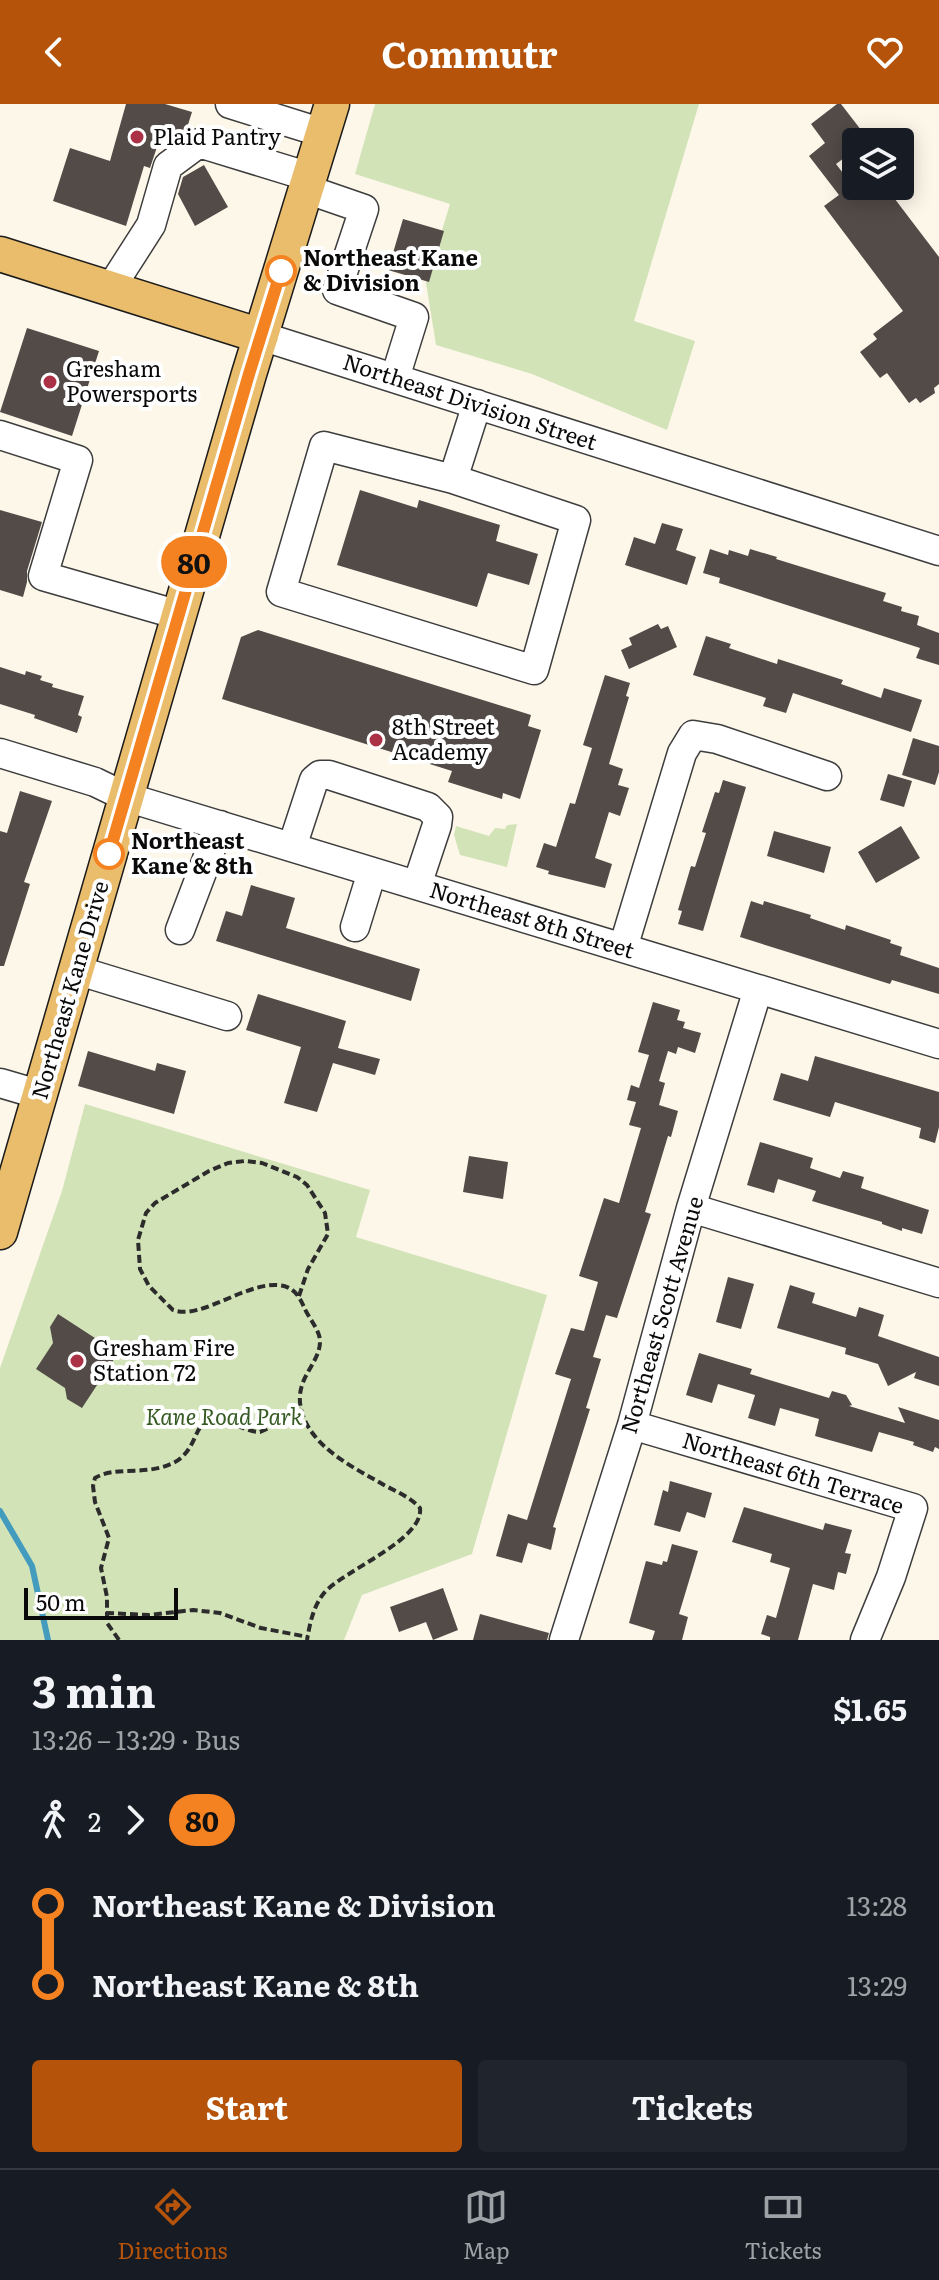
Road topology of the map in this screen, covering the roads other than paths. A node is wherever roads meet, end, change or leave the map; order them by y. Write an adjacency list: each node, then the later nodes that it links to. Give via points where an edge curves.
1 (230, 104): 2 (street)
2 (328, 118): 3 (main road, Northeast Kane Drive)
3 (308, 183): 5 (street, via 199,143 168,166 151,225); 6 (main road, Northeast Kane Drive); 7 (street, via 364,209 337,290 414,317)
4 (1, 259): 5 (main road, Northeast Division Street)
5 (110, 289): 6 (main road, Northeast Division Street)
6 (261, 336): 7 (street, Northeast Division Street); 12 (main road, Northeast Kane Drive)
7 (395, 378): 8 (street, Northeast Division Street)
8 (477, 404): 10 (street); 11 (street, Northeast Division Street)
9 (0, 435): 12 (street, via 78,460 43,576)
10 (453, 479): 10 (street, via 576,520 534,670 281,592 324,446)
11 (939, 551)
12 (179, 615): 15 (main road, Northeast Kane Drive)
13 (0, 753): 15 (street, Northeast 8th Street)
14 (827, 776): 22 (street, via 693,735 682,753)
15 (126, 797): 16 (street, Northeast 8th Street); 23 (main road, Northeast Kane Drive)
16 (220, 825): 17 (street, Northeast 8th Street); 21 (street)
17 (292, 847): 18 (street, Northeast 8th Street); 19 (street, via 314,780 329,775 434,811 437,825)
18 (372, 872): 19 (street, Northeast 8th Street); 20 (street)
19 (417, 885): 22 (street, Northeast 8th Street)
20 (355, 927)
21 (180, 930)
22 (623, 948): 24 (street, Northeast 8th Street)
23 (76, 970): 25 (street); 28 (main road, Northeast Kane Drive)
24 (758, 989): 26 (street, Northeast 8th Street); 29 (street, Northeast Scott Avenue)
25 (227, 1016)
26 (939, 1044)
27 (0, 1083): 28 (street)
28 (41, 1095): 30 (main road, Northeast Kane Drive)
29 (691, 1208): 31 (street); 32 (street, Northeast Scott Avenue)
30 (0, 1232)
31 (939, 1283)
32 (632, 1425): 33 (street, Northeast Scott Avenue); 34 (street, Northeast 6th Terrace, via 913,1508)
33 (564, 1640)
34 (865, 1640)

